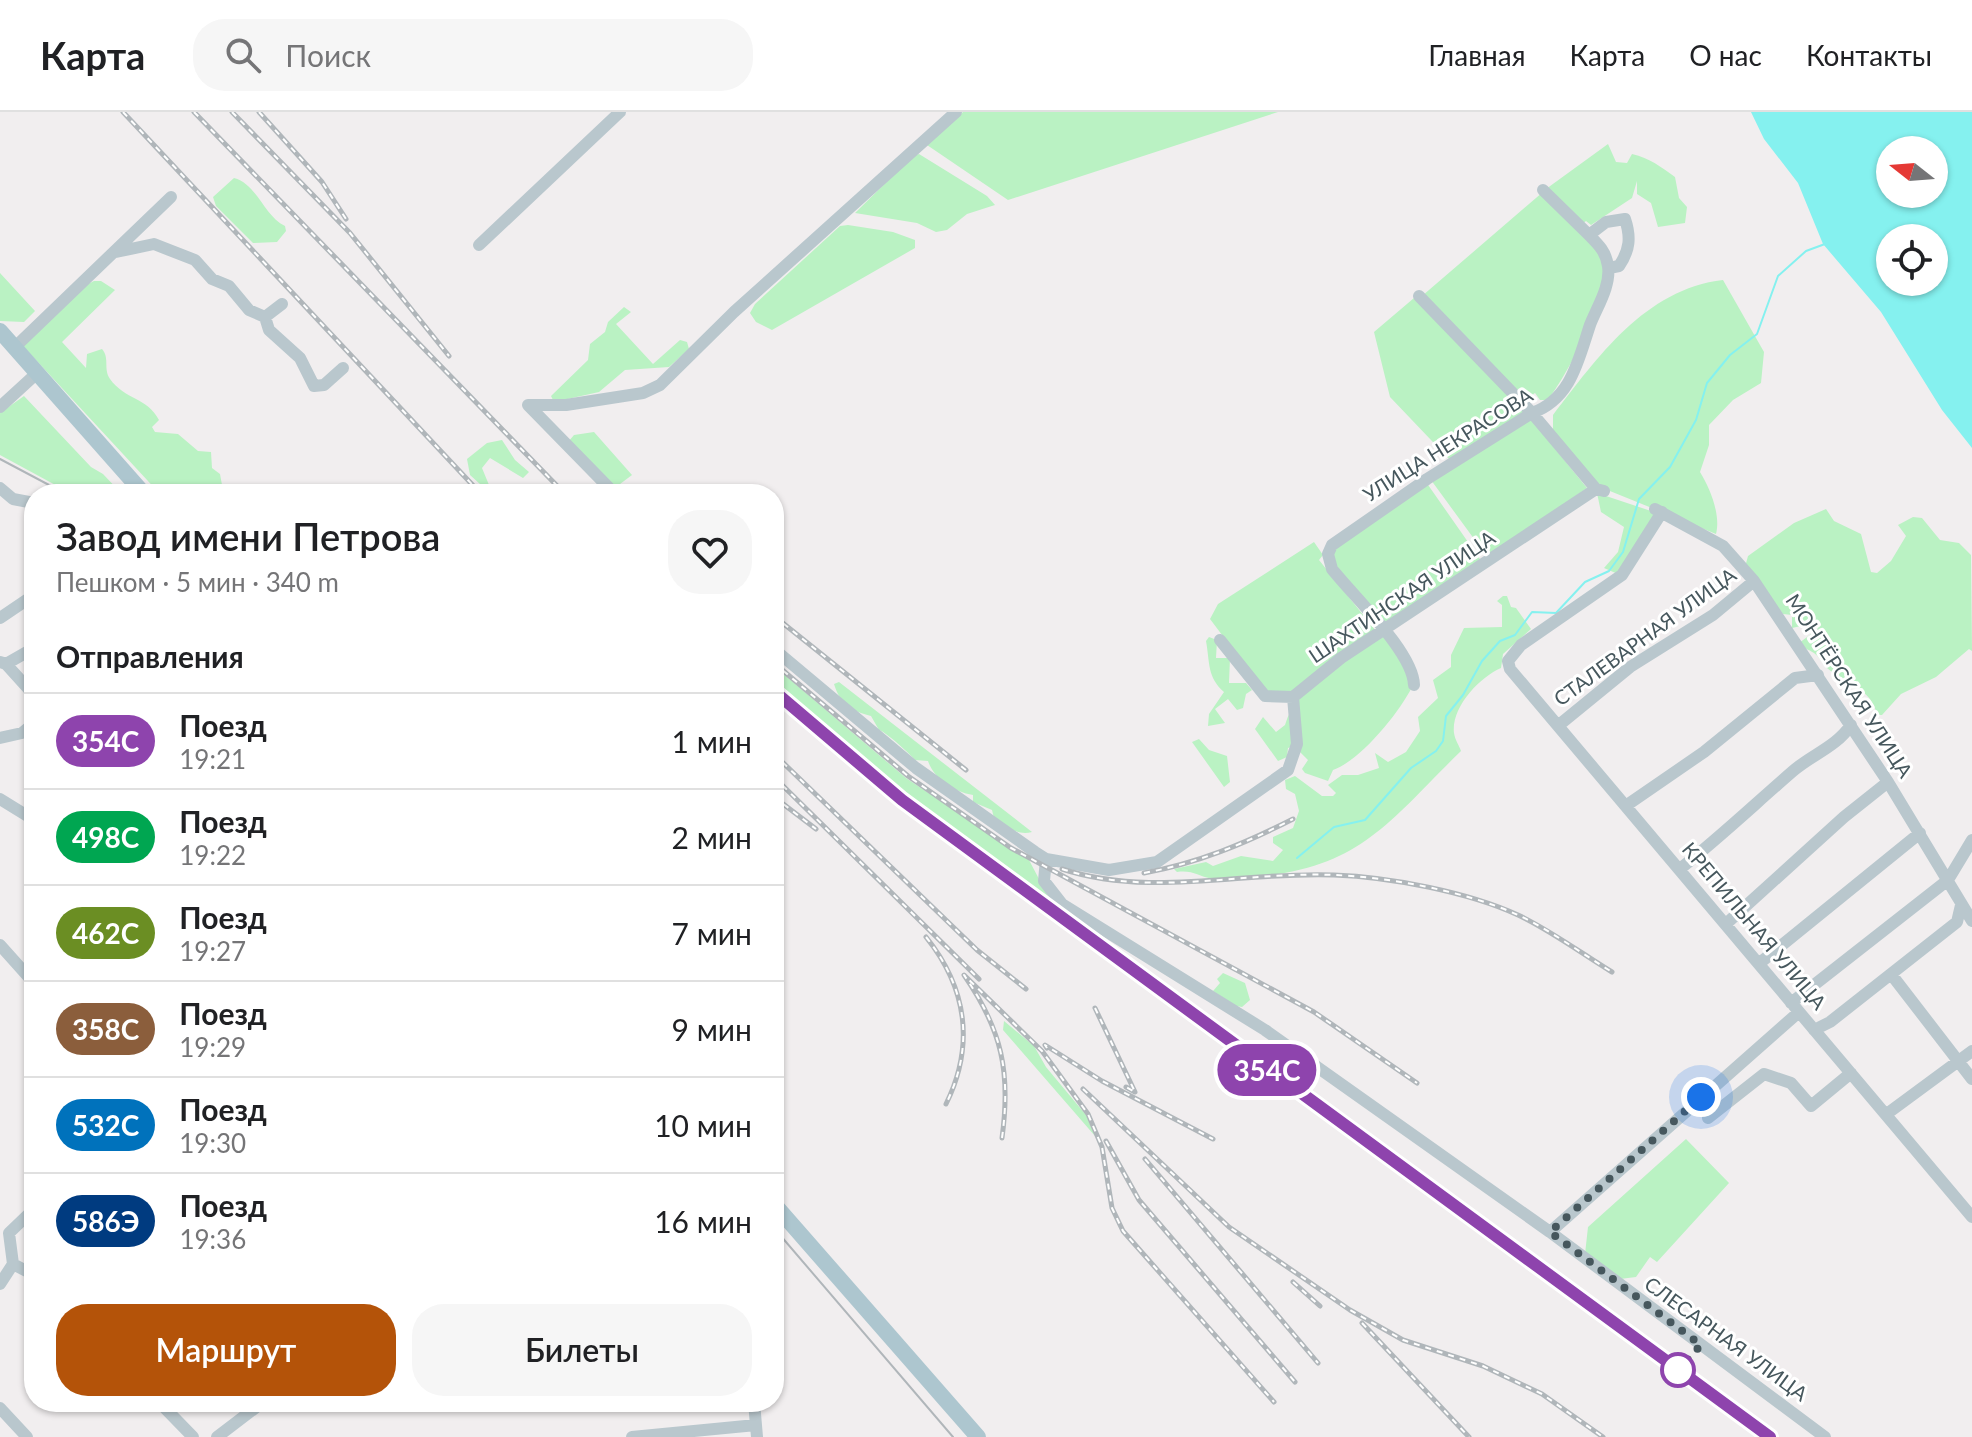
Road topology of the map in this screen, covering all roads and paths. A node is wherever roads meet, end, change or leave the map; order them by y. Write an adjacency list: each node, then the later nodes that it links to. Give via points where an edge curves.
1 (620, 112): 6 (street)
2 (956, 112): 19 (street, via 660,385 643,393 566,405 528,405)
3 (1543, 190): 5 (street)
4 (171, 197): 7 (street)
5 (1589, 235): 8 (street, via 1603,249); 8 (street, УЛИЦА НЕКРАСОВА, via 1606,222 1625,219 1630,234 1627,254 1619,266)
6 (479, 245)
7 (113, 253): 11 (street, via 154,244 195,260 212,279 229,286 249,310); 13 (street)
8 (1609, 268): 17 (street, УЛИЦА НЕКРАСОВА, via 1580,363 1564,392)
9 (1419, 296): 17 (street)
10 (282, 304): 11 (street)
11 (265, 317): 14 (street, via 269,330 300,358 314,386 324,385)
12 (0, 331): 13 (main road)
13 (14, 348): 15 (main road)
14 (343, 368)
15 (36, 374): 16 (street); 18 (main road)
16 (0, 407)
17 (1532, 413): 25 (street, УЛИЦА НЕКРАСОВА, via 1332,545 1332,569); 25 (street, ШАХТИНСКАЯ УЛИЦА, via 1600,490)
18 (135, 484)
19 (605, 484)
20 (0, 488): 21 (street)
21 (24, 501)
22 (1754, 581): 29 (street, МОНТЁРСКАЯ УЛИЦА, via 1723,546 1659,510 1622,575 1521,645); 31 (street, МОНТЁРСКАЯ УЛИЦА); 35 (street, СТАЛЕВАРНАЯ УЛИЦА, via 1713,615 1630,667)
23 (24, 602): 24 (street)
24 (0, 618)
25 (1383, 632): 33 (street, via 1413,669); 34 (street, ШАХТИНСКАЯ УЛИЦА)
26 (1220, 640): 34 (street, via 1265,696)
27 (24, 653): 30 (street)
28 (784, 657): 45 (street, via 916,768)
29 (1508, 661): 35 (street, КРЕПИЛЬНАЯ УЛИЦА, via 1520,683)
30 (3, 663): 32 (street)
31 (1818, 675): 36 (street, МОНТЁРСКАЯ УЛИЦА); 41 (street, via 1795,678 1704,752)
32 (24, 685)
33 (1414, 685)
34 (1293, 697): 45 (street, via 1297,744 1288,770 1157,862 1109,870)
35 (1559, 725): 41 (street, КРЕПИЛЬНАЯ УЛИЦА)
36 (1851, 725): 39 (street, МОНТЁРСКАЯ УЛИЦА); 46 (street, via 1841,740 1796,768)
37 (24, 731): 38 (street)
38 (0, 738)
39 (1888, 782): 43 (street, МОНТЁРСКАЯ УЛИЦА); 50 (street)
40 (0, 799): 42 (street)
41 (1627, 805): 46 (street, КРЕПИЛЬНАЯ УЛИЦА)
42 (24, 814)
43 (1920, 833): 47 (street, МОНТЁРСКАЯ УЛИЦА); 52 (street)
44 (1972, 840): 47 (street)
45 (1046, 859): 69 (street, СЛЕСАРНАЯ УЛИЦА, via 1044,881 1062,904 1265,1030)
46 (1681, 868): 50 (street, КРЕПИЛЬНАЯ УЛИЦА)
47 (1948, 880): 48 (street, МОНТЁРСКАЯ УЛИЦА); 55 (street)
48 (1961, 905): 49 (street, МОНТЁРСКАЯ УЛИЦА); 54 (street, via 1957,922)
49 (1972, 921)
50 (1727, 923): 52 (street, КРЕПИЛЬНАЯ УЛИЦА)
51 (0, 945): 53 (street)
52 (1761, 962): 55 (street, КРЕПИЛЬНАЯ УЛИЦА)
53 (24, 972)
54 (1891, 974): 56 (street); 58 (street)
55 (1795, 1008): 56 (street, КРЕПИЛЬНАЯ УЛИЦА); 60 (street)
56 (1814, 1030): 59 (street, КРЕПИЛЬНАЯ УЛИЦА)
57 (1972, 1051): 58 (street)
58 (1959, 1062): 61 (street); 63 (street)
59 (1851, 1073): 62 (street, via 1811,1106 1791,1083 1764,1074); 63 (street, КРЕПИЛЬНАЯ УЛИЦА)
60 (1722, 1078): 62 (street); 69 (street)
61 (1972, 1079)
62 (1738, 1097): 64 (street)
63 (1888, 1113): 65 (street, КРЕПИЛЬНАЯ УЛИЦА)
64 (1708, 1118)
65 (1967, 1201): 67 (street, КРЕПИЛЬНАЯ УЛИЦА)
66 (784, 1215): 81 (main road)
67 (1972, 1217)
68 (24, 1219): 70 (street, via 9,1233)
69 (1550, 1232): 82 (street, СЛЕСАРНАЯ УЛИЦА)
70 (13, 1264): 71 (street); 72 (street)
71 (24, 1270)
72 (0, 1284)
73 (0, 1408): 78 (street)
74 (169, 1412): 79 (street)
75 (250, 1412): 77 (street)
76 (757, 1431): 80 (street)
77 (221, 1435)
78 (27, 1437)
79 (193, 1437)
80 (632, 1437)
81 (978, 1437)
82 (1825, 1437)

